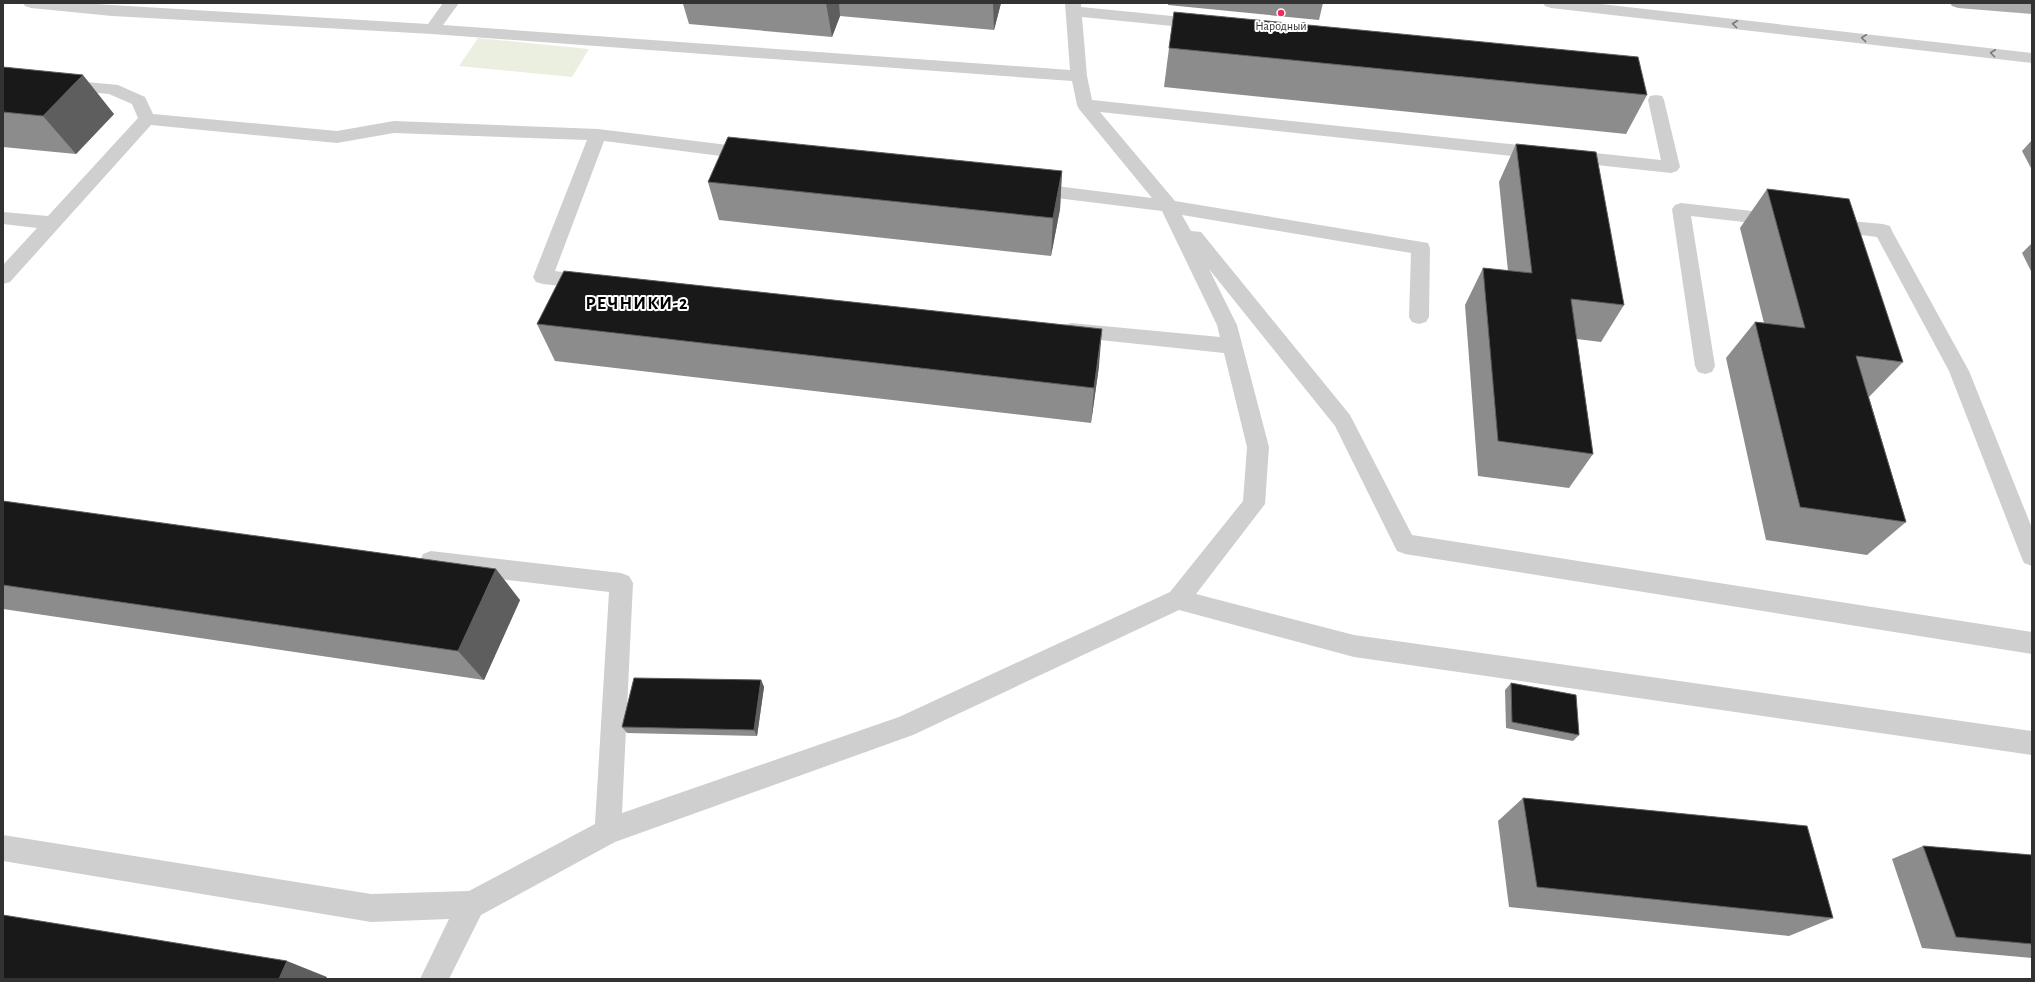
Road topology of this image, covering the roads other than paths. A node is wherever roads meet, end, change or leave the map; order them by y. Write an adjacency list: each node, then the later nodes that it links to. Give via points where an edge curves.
1 (31, 3): 8 (street, via 120,11)
2 (451, 3): 8 (street)
3 (1551, 3): 9 (street, one-way to 3)
4 (1958, 3): 6 (main road)
5 (1073, 7): 7 (street); 10 (street)
6 (2032, 9)
7 (1217, 25)
8 (432, 28): 10 (street)
9 (2032, 58)
10 (1079, 76): 13 (street)
11 (3, 79): 14 (street, via 112,89 139,101)
12 (1656, 100): 13 (street, via 1671,167)
13 (1085, 105): 18 (street)
14 (146, 119): 15 (street, via 338,137 394,127); 20 (street)
15 (598, 135): 16 (street); 22 (street, via 543,277)
16 (764, 156)
17 (1018, 188): 18 (street)
18 (1169, 206): 23 (street, via 1421,248); 25 (street, via 1227,325); 30 (street, via 1343,421 1405,544)
19 (3, 218): 20 (street)
20 (52, 223): 21 (street)
21 (3, 277)
22 (606, 283)
23 (1419, 317)
24 (1050, 328): 25 (street)
25 (1232, 346): 29 (street, via 1258,447 1254,504)
26 (1705, 366): 27 (street, via 1681,209 1883,231 1959,371)
27 (2032, 556)
28 (407, 558): 32 (street, via 621,583)
29 (1178, 599): 31 (street, via 1354,646); 32 (street, via 904,727)
30 (2032, 642)
31 (2032, 743)
32 (608, 831): 34 (street)
33 (3, 848): 34 (street, via 371,908)
34 (471, 904): 35 (street)
35 (434, 979)

